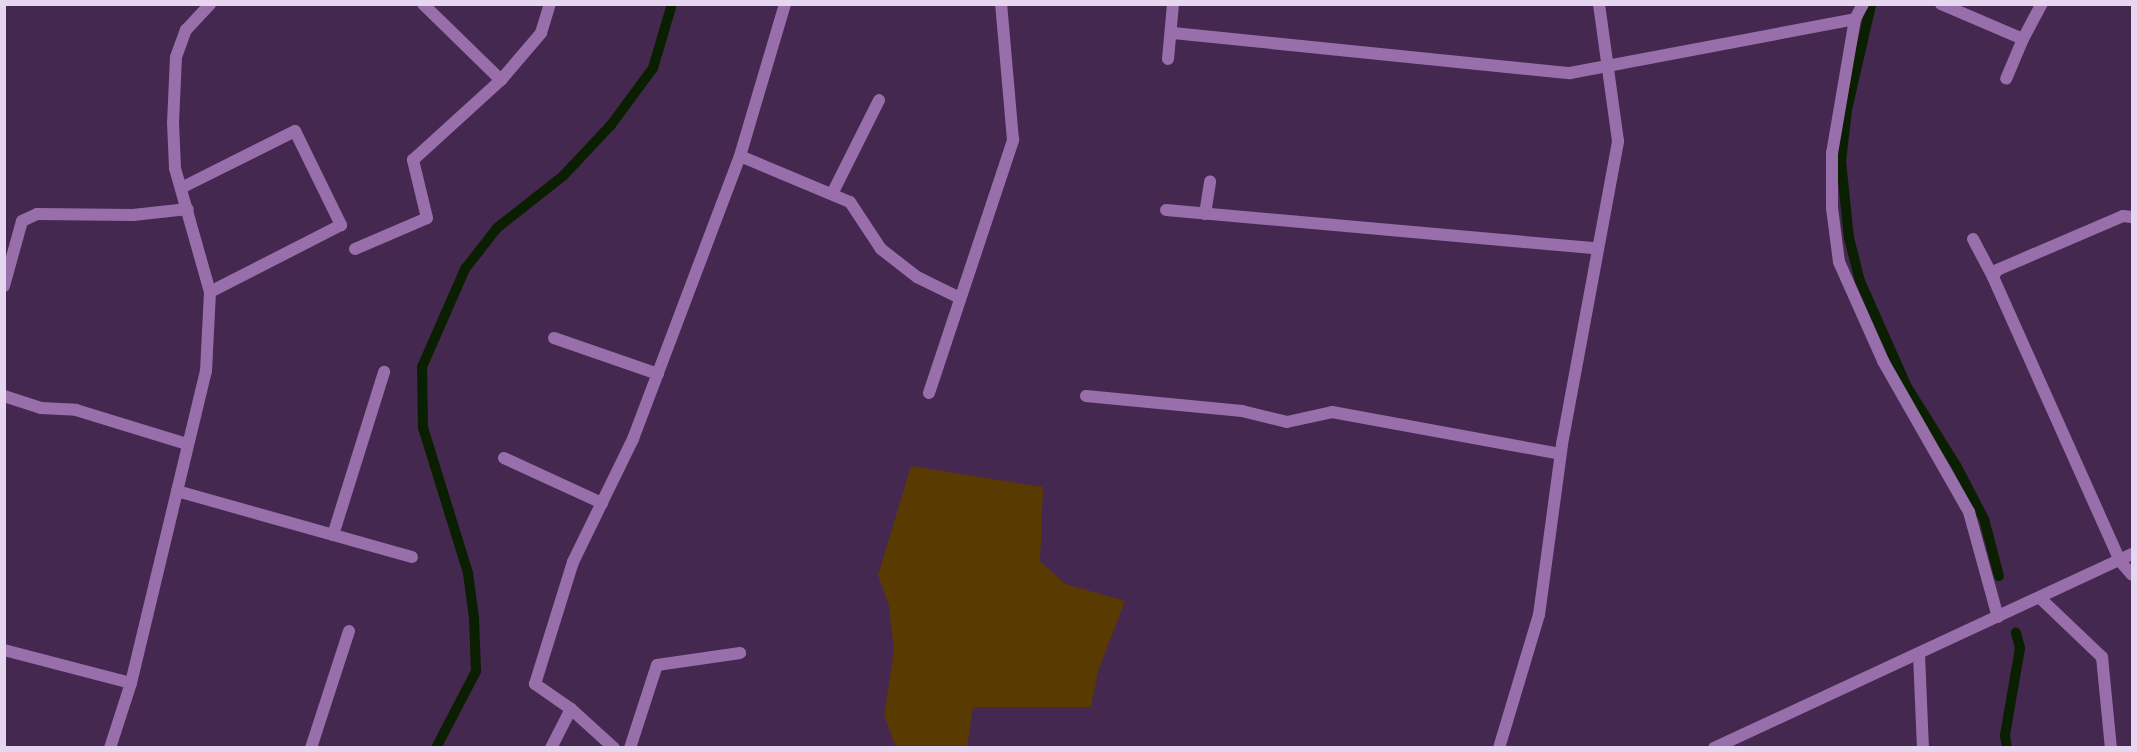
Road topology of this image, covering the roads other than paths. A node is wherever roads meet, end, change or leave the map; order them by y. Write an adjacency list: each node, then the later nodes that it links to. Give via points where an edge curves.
1 (210, 4): 21 (street, via 186,30 176,57 173,123 176,168)
2 (423, 4): 17 (street)
3 (550, 4): 17 (street, via 541,33)
4 (785, 4): 19 (street)
5 (1001, 4): 33 (street, via 1013,140)
6 (1173, 4): 12 (street)
7 (1599, 4): 15 (street)
8 (1863, 4): 11 (street)
9 (1941, 4): 13 (street)
10 (2043, 4): 13 (street)
11 (1855, 19): 15 (street); 51 (street, via 1832,153 1832,208 1839,262 1883,361 1969,512)
12 (1173, 33): 14 (street); 15 (street, via 1570,73)
13 (2023, 39): 16 (street)
14 (1168, 59)
15 (1605, 64): 28 (street, via 1618,141)
16 (2006, 79)
17 (501, 80): 29 (street, via 473,110 413,160 427,218)
18 (879, 100): 22 (street)
19 (740, 156): 22 (street); 36 (street)
20 (1210, 181): 25 (street)
21 (183, 187): 23 (street); 32 (street, via 295,131 341,225)
22 (832, 194): 33 (street, via 850,202 881,249 917,277)
23 (189, 209): 31 (street, via 133,215 38,214 22,221); 32 (street)
24 (1166, 210): 25 (street)
25 (1205, 214): 28 (street)
26 (2133, 218): 30 (street, via 2123,216 1997,270)
27 (1972, 240): 30 (street)
28 (1595, 248): 41 (street)
29 (355, 249)
30 (1993, 278): 48 (street)
31 (4, 286)
32 (210, 292): 40 (street, via 206,371)
33 (960, 298): 37 (street)
34 (554, 338): 36 (street)
35 (384, 372): 45 (street)
36 (658, 374): 44 (street)
37 (928, 393)
38 (4, 396): 40 (street, via 41,408 76,410)
39 (1086, 396): 41 (street, via 1242,411 1287,422 1332,412)
40 (187, 444): 43 (street)
41 (1560, 454): 63 (street, via 1539,615)
42 (504, 458): 44 (street)
43 (177, 491): 45 (street); 56 (street)
44 (602, 503): 57 (street, via 573,562 535,684)
45 (333, 535): 47 (street)
46 (2133, 554): 48 (street)
47 (412, 558)
48 (2120, 561): 49 (street); 50 (street)
49 (2133, 575)
50 (2040, 598): 51 (street); 66 (street, via 2102,657)
51 (1998, 617): 55 (street)
52 (349, 631): 59 (street)
53 (4, 650): 56 (street)
54 (740, 653): 62 (street, via 657,665)
55 (1919, 654): 64 (street); 65 (street)
56 (131, 683): 58 (street)
57 (571, 709): 60 (street); 61 (street)
58 (110, 747)
59 (311, 747)
60 (551, 747)
61 (614, 747)
62 (630, 747)
63 (1499, 747)
64 (1714, 747)
65 (1923, 747)
66 (2111, 747)

